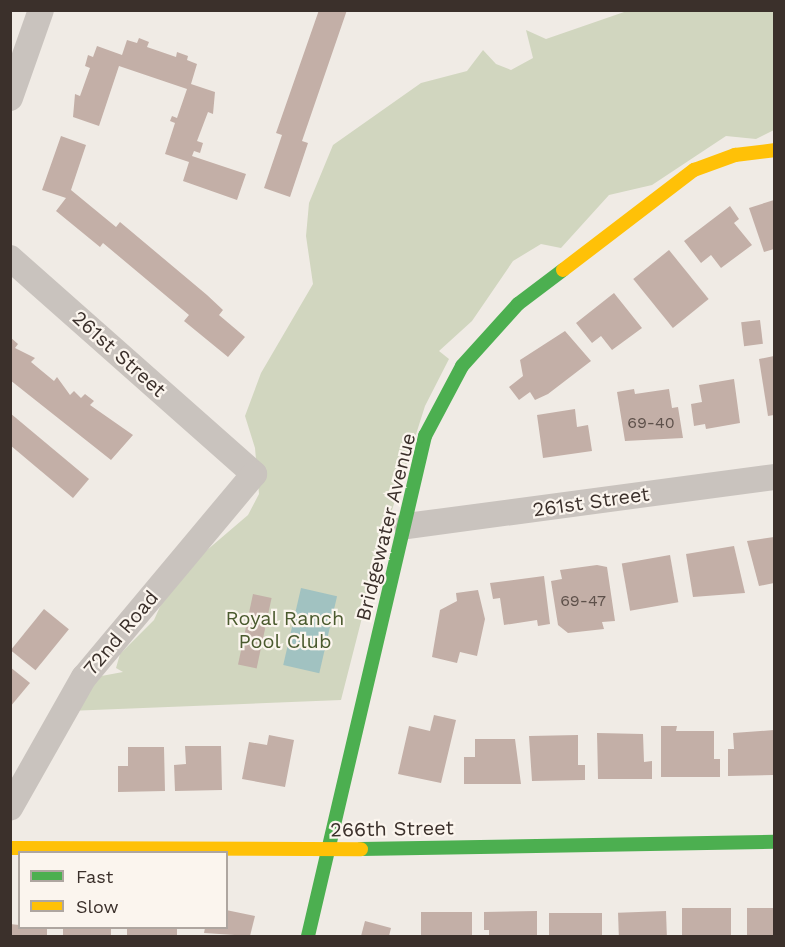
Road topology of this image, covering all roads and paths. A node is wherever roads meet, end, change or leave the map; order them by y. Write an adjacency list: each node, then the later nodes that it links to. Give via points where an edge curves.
1 (42, 10): 2 (street)
2 (10, 98)
3 (774, 150): 7 (street, Bridgewater Avenue, via 735,155 694,170 518,304 462,366 425,436)
4 (10, 258): 5 (street, 261st Street)
5 (254, 474): 8 (street, 72nd Road, via 84,677)
6 (774, 477): 7 (street, 261st Street)
7 (407, 526): 11 (street, Bridgewater Avenue)
8 (10, 808)
9 (774, 842): 11 (street, 266th Street)
10 (10, 848): 11 (street, 266th Street)
11 (326, 850): 12 (street, Bridgewater Avenue)
12 (308, 936)

